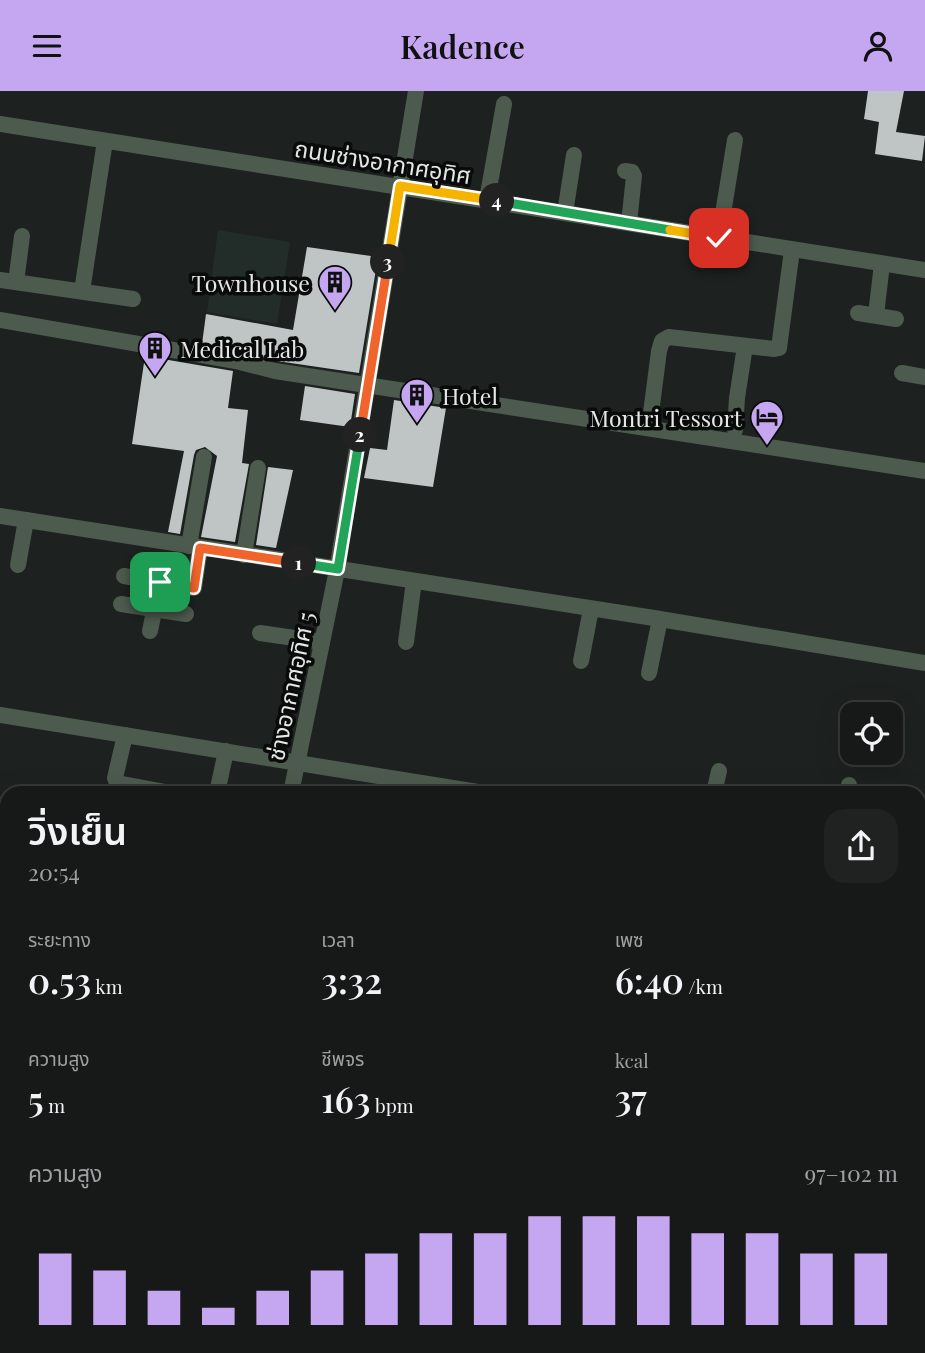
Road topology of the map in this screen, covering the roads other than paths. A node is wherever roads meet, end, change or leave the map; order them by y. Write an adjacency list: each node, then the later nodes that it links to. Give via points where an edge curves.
1 (416, 91): 8 (street, ช่างอากาศอุทิศ 5)
2 (504, 104): 9 (street)
3 (0, 124): 5 (street, ถนนช่างอากาศอุทิศ)
4 (735, 139): 13 (street)
5 (105, 141): 8 (street, ถนนช่างอากาศอุทิศ); 18 (street)
6 (574, 155): 10 (street)
7 (625, 171): 11 (street, via 634,176)
8 (400, 186): 9 (street, ถนนช่างอากาศอุทิศ); 27 (street, ช่างอากาศอุทิศ 5)
9 (487, 200): 10 (street, ถนนช่างอากาศอุทิศ)
10 (565, 213): 11 (street, ถนนช่างอากาศอุทิศ)
11 (629, 223): 13 (street, ถนนช่างอากาศอุทิศ)
12 (22, 236): 17 (street)
13 (719, 238): 14 (street, ถนนช่างอากาศอุทิศ)
14 (792, 250): 15 (street, ถนนช่างอากาศอุทิศ); 24 (street, via 779,348)
15 (882, 264): 16 (street, ถนนช่างอากาศอุทิศ); 21 (street)
16 (925, 270)
17 (8, 281): 18 (street)
18 (82, 291): 19 (street)
19 (134, 299)
20 (858, 313): 21 (street)
21 (876, 315): 22 (street)
22 (896, 319)
23 (0, 320): 27 (street)
24 (745, 346): 28 (street, via 669,337 662,341); 29 (street)
25 (902, 373): 26 (street)
26 (925, 377)
27 (368, 385): 32 (street); 38 (street, ช่างอากาศอุทิศ 5)
28 (652, 413)
29 (736, 430)
30 (204, 457): 35 (street)
31 (258, 468): 36 (street)
32 (925, 471)
33 (0, 516): 34 (street)
34 (26, 520): 35 (street); 37 (street)
35 (195, 547): 36 (street); 41 (street, via 194,588)
36 (244, 555): 38 (street)
37 (18, 565)
38 (338, 569): 40 (street); 49 (street, ช่างอากาศอุทิศ 5)
39 (124, 576): 41 (street)
40 (414, 581): 44 (street); 50 (street)
41 (160, 582): 43 (street)
42 (121, 604): 43 (street)
43 (155, 609): 45 (street); 47 (street)
44 (591, 609): 46 (street); 51 (street)
45 (186, 614)
46 (660, 619): 52 (street); 53 (street)
47 (150, 631)
48 (260, 633): 49 (street)
49 (322, 642): 57 (street, ช่างอากาศอุทิศ 5)
50 (406, 642)
51 (581, 661)
52 (925, 663)
53 (649, 673)
54 (0, 715): 55 (street)
55 (125, 735): 56 (street); 59 (street, via 115,778 117,783)
56 (226, 751): 57 (street); 60 (street)
57 (297, 763): 61 (street, ช่างอากาศอุทิศ 5); 62 (street)
58 (719, 771): 63 (street)
59 (133, 786)
60 (218, 786)
61 (292, 786)
62 (440, 786)
63 (716, 786)

